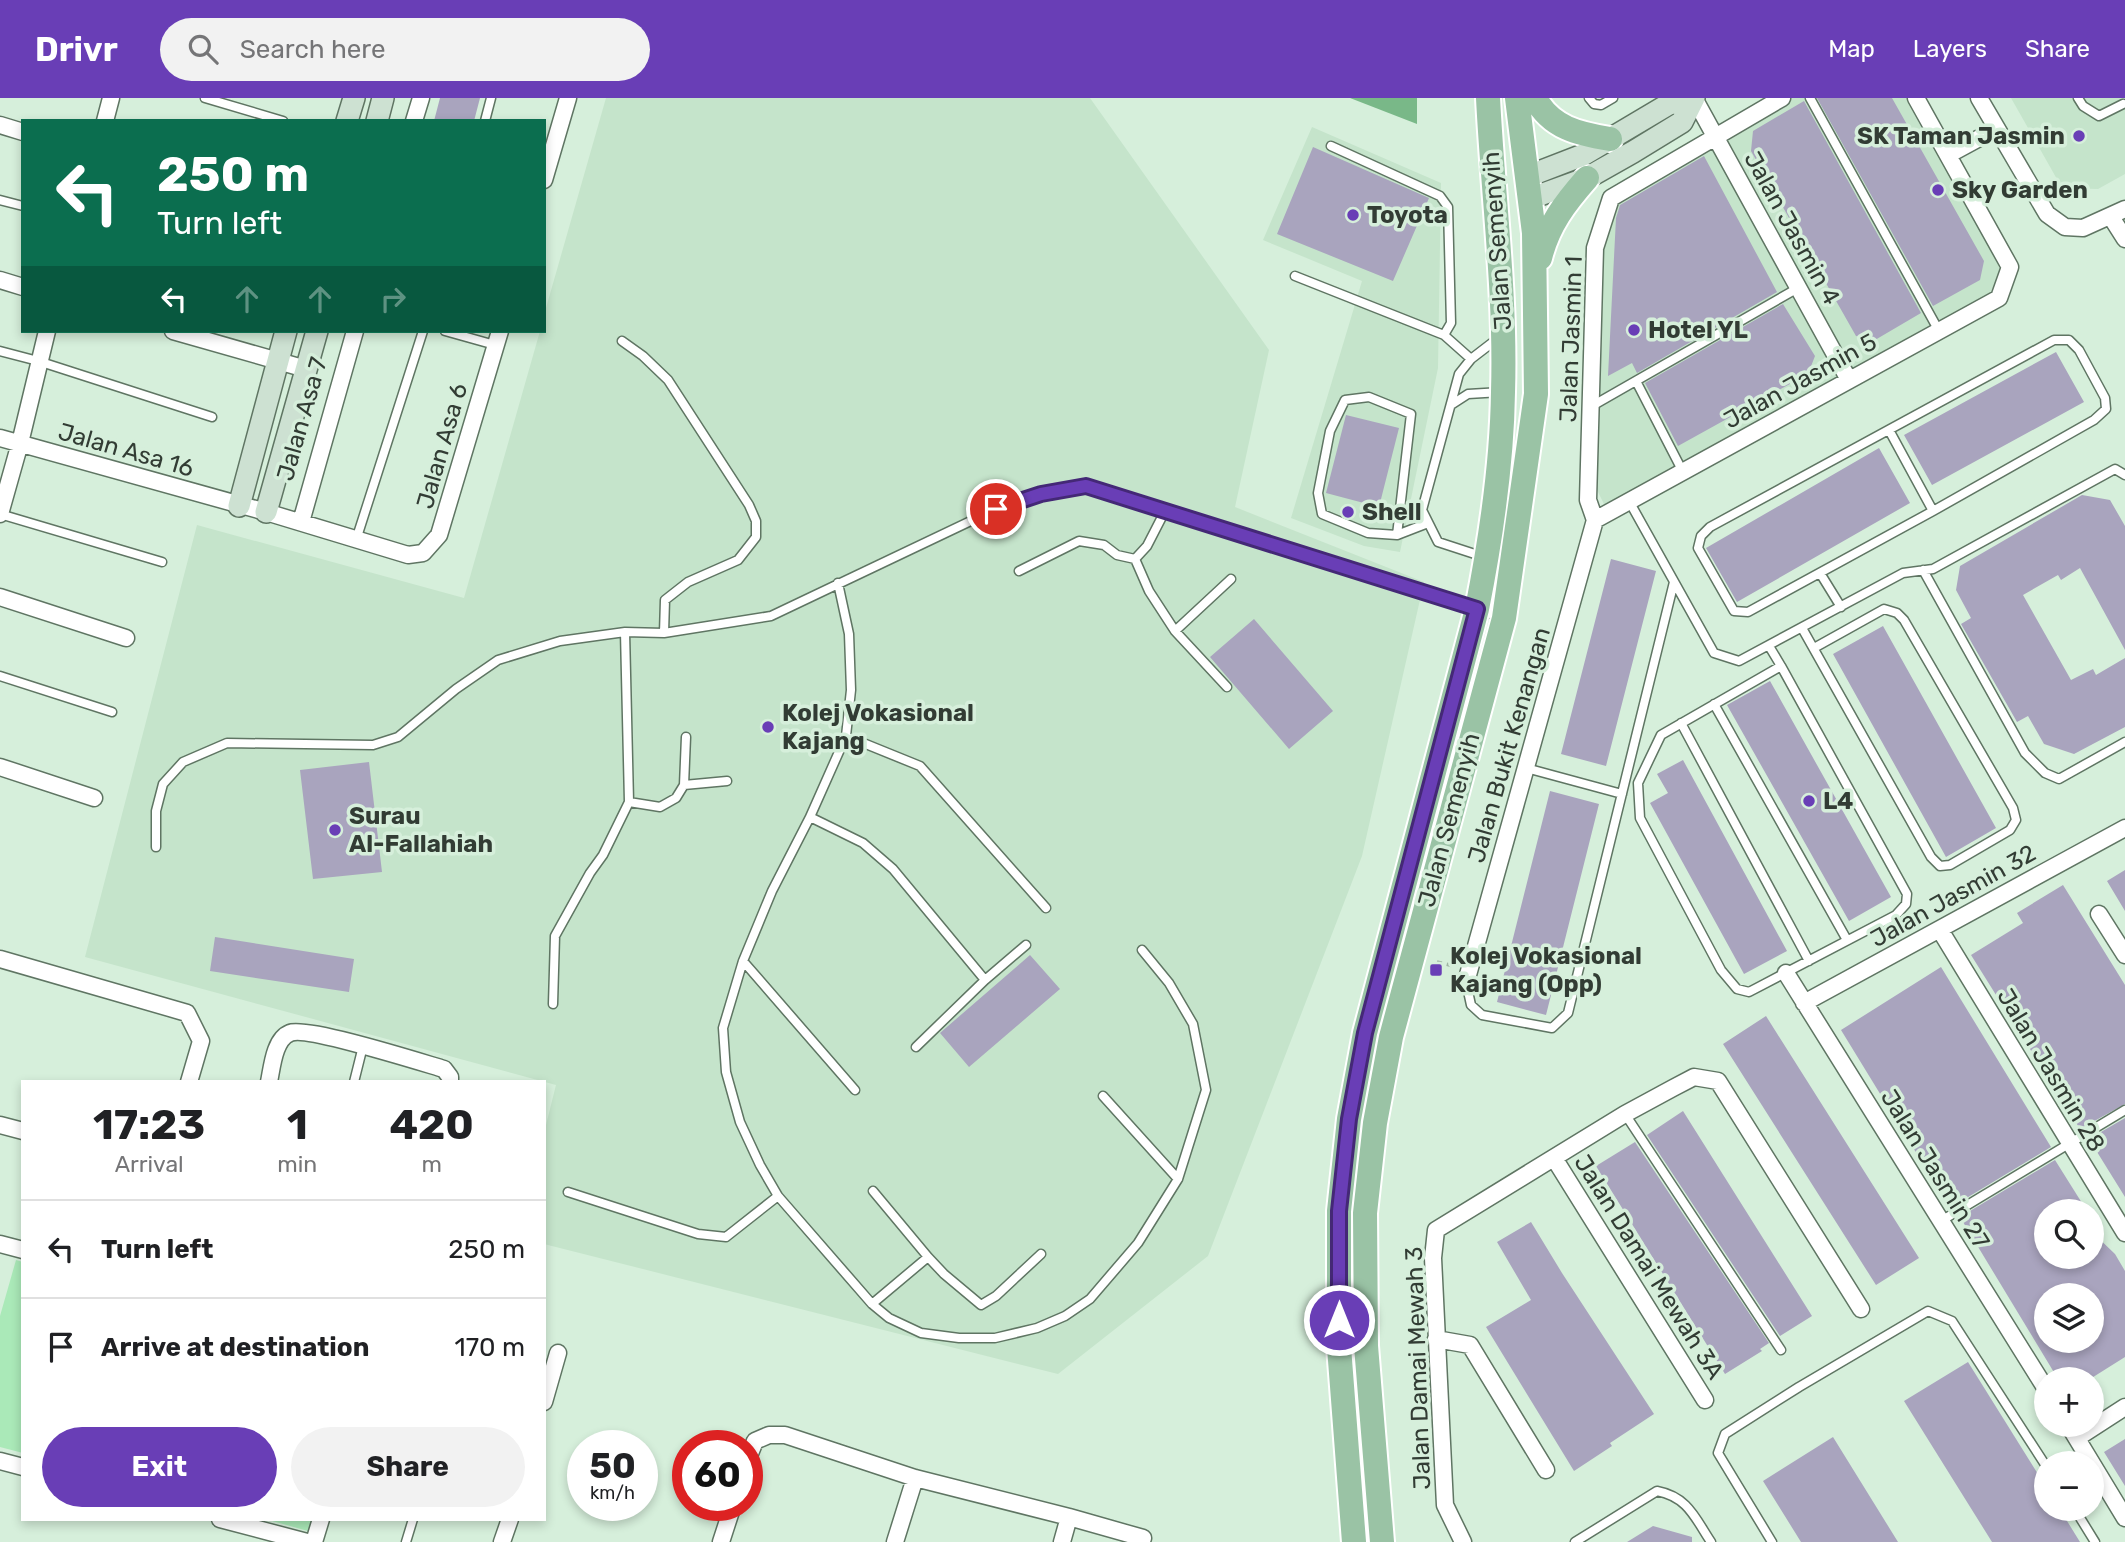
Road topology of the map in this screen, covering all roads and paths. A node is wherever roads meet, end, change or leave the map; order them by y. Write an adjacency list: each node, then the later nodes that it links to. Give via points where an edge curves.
1 (111, 98): 20 (street)
2 (205, 98): 21 (lane)
3 (354, 98): 22 (street)
4 (383, 98): 23 (street)
5 (421, 98): 24 (street)
6 (491, 98): 25 (lane)
7 (568, 98): 34 (street)
8 (1488, 98): 32 (main road, Jalan Semenyih)
9 (1517, 98): 36 (main road, Jalan Semenyih)
10 (1535, 98): 30 (main road, via 1557,124 1579,134)
11 (1588, 98): 12 (lane, via 1598,105)
12 (1613, 98)
13 (1693, 98): 29 (street, Jalan Jasmin 4); 30 (street, via 1669,104); 35 (street, via 1682,122)
14 (1782, 98): 29 (street, Jalan Jasmin 1)
15 (1810, 98): 47 (lane)
16 (1916, 98): 33 (street)
17 (1979, 98): 27 (street)
18 (2078, 98): 19 (lane, via 2099,116)
19 (2123, 104)
20 (106, 119)
21 (277, 119)
22 (348, 119)
23 (377, 119)
24 (415, 119)
25 (486, 119)
26 (0, 125): 28 (street)
27 (1996, 129): 33 (street); 39 (street, via 2047,214 2064,227 2083,228)
28 (21, 131)
29 (1716, 138): 45 (street, Jalan Jasmin 4); 68 (street, Jalan Jasmin 1, via 1611,198 1595,248)
30 (1610, 139): 36 (street)
31 (1331, 146): 56 (lane, via 1440,196 1448,207 1451,323)
32 (1491, 146): 36 (main road, via 1503,168); 40 (main road, Jalan Semenyih)
33 (1948, 155): 47 (street, Jalan Jasmin 5, via 2010,267 1998,298)
34 (546, 173)
35 (1587, 178): 36 (street); 46 (main road, via 1551,224)
36 (1524, 188): 40 (main road); 46 (main road, Jalan Semenyih, via 1534,233)
37 (0, 200): 38 (lane)
38 (21, 205)
39 (2118, 213): 41 (street)
40 (1496, 225): 55 (main road, Jalan Semenyih)
41 (2125, 239)
42 (1295, 276): 56 (lane)
43 (0, 280): 44 (street)
44 (21, 286)
45 (1798, 288): 64 (street, Jalan Jasmin 4); 65 (lane)
46 (1535, 294): 99 (main road, Jalan Semenyih, via 1536,394)
47 (1938, 331): 64 (street, Jalan Jasmin 5)
48 (46, 333): 61 (street)
49 (180, 333): 62 (street)
50 (285, 333): 62 (street, Jalan Asa 7)
51 (316, 333): 63 (street, Jalan Asa 7)
52 (354, 333): 82 (street, Jalan Asa 7)
53 (422, 333): 85 (lane)
54 (460, 333): 57 (lane)
55 (1503, 334): 60 (lane); 66 (main road, Jalan Semenyih)
56 (1444, 335): 60 (lane)
57 (497, 338): 86 (street, Jalan Asa 6, via 439,535 423,553)
58 (622, 341): 103 (lane, via 668,380 756,521 756,537 738,560 688,582 665,600)
59 (0, 351): 61 (lane)
60 (1471, 359): 67 (lane, via 1459,374)
61 (38, 361): 69 (lane); 72 (street)
62 (278, 361): 63 (street); 76 (street, Jalan Asa 7)
63 (306, 369): 79 (street, Jalan Asa 7)
64 (1849, 380): 73 (street, Jalan Jasmin 5)
65 (1636, 381): 68 (lane); 73 (lane)
66 (1503, 391): 67 (lane, via 1468,394); 87 (main road, Jalan Semenyih)
67 (1451, 405): 83 (lane, via 1422,510)
68 (1592, 406): 81 (street, Jalan Jasmin 1, via 1588,500)
69 (212, 417)
70 (1889, 430): 78 (lane); 78 (lane, via 2054,340 2068,341 2079,349 2105,398 2106,410); 92 (lane, via 1701,536 1698,548 1734,611 1748,612)
71 (0, 438): 72 (street, Jalan Asa 16)
72 (20, 443): 76 (street, Jalan Asa 16); 80 (street)
73 (1683, 471): 75 (street, Jalan Jasmin 5)
74 (2125, 475): 90 (lane, via 2115,469 1933,569)
75 (1629, 501): 81 (street, Jalan Jasmin 5); 94 (lane)
76 (239, 506): 79 (street, Jalan Asa 16)
77 (1165, 511): 88 (lane); 95 (lane, via 1086,486 1041,494 996,509); 98 (lane)
78 (1933, 511): 92 (lane)
79 (266, 512): 82 (street, Jalan Asa 16)
80 (0, 514): 89 (lane)
81 (1595, 520): 117 (street, Jalan Bukit Kenangan)
82 (301, 522): 85 (street, Jalan Asa 16)
83 (1428, 523): 84 (lane); 87 (lane, via 1438,542)
84 (1397, 535): 84 (lane, via 1368,533 1322,514 1318,493 1328,443 1345,400 1369,397 1411,414)
85 (356, 540): 86 (street, Jalan Asa 16)
86 (408, 555)
87 (1487, 558): 98 (main road, Jalan Semenyih)
88 (1135, 559): 91 (lane, via 1117,555 1104,545 1079,541); 101 (lane)
89 (162, 562)
90 (1923, 570): 97 (lane, via 1903,573); 115 (lane, via 2025,753 2045,773 2059,779)
91 (1019, 571)
92 (1820, 573): 97 (lane)
93 (1231, 579): 101 (lane)
94 (1674, 582): 105 (lane, via 1714,653 1739,661); 120 (lane)
95 (838, 583): 103 (lane, via 771,616); 113 (lane, via 849,634 851,690)
96 (0, 597): 104 (street)
97 (1841, 607): 100 (lane)
98 (1477, 609): 99 (lane); 199 (main road, Jalan Semenyih, via 1365,1033 1349,1119 1339,1211 1339,1347)
99 (1504, 618): 200 (main road, Jalan Semenyih, via 1391,1037 1375,1123 1365,1213 1366,1346 1378,1509)
100 (1802, 628): 105 (lane); 106 (lane)
101 (1175, 631): 109 (lane)
102 (625, 632): 103 (lane); 122 (lane); 125 (lane, via 560,641 498,660 398,737 373,745 227,743 183,762 163,784 156,811)
103 (664, 633)
104 (126, 638)
105 (1769, 646): 107 (lane)
106 (1814, 648): 106 (lane, via 1940,866 1950,865 2010,830 2016,820 2013,808 1898,612 1884,609)
107 (1781, 666): 110 (lane); 129 (lane, via 1908,894 1896,915)
108 (0, 676): 111 (lane)
109 (1227, 687)
110 (1714, 704): 112 (lane); 129 (lane)
111 (112, 712)
112 (1681, 723): 135 (lane); 136 (lane, via 1661,734 1638,783 1640,817 1721,970 1737,989 1749,992)
113 (846, 736): 123 (lane); 126 (lane, via 920,766)
114 (685, 737): 119 (lane)
115 (2125, 742)
116 (0, 767): 121 (street)
117 (1526, 768): 120 (lane); 138 (street, Jalan Bukit Kenangan)
118 (727, 781): 119 (lane)
119 (684, 785): 122 (lane, via 676,798 660,807)
120 (1622, 794): 138 (lane, via 1568,1013 1552,1028 1482,1015 1471,1005)
121 (94, 797)
122 (629, 802): 140 (lane, via 555,936)
123 (810, 817): 134 (lane); 137 (lane, via 863,843 893,869)
124 (2125, 828): 128 (street, Jalan Jasmin 32)
125 (156, 847)
126 (1046, 908)
127 (2099, 914): 132 (street)
128 (1940, 930): 139 (street, Jalan Jasmin 32); 153 (street, Jalan Jasmin 28)
129 (1847, 940): 135 (lane)
130 (1026, 946): 137 (lane)
131 (1142, 950): 155 (lane, via 1170,984 1193,1024 1206,1090)
132 (2125, 955)
133 (0, 959): 143 (street, via 187,1013 201,1041)
134 (743, 961): 147 (lane); 158 (lane, via 723,1028 726,1072 740,1122)
135 (1809, 961): 136 (lane)
136 (1786, 973): 139 (street, Jalan Jasmin 27)
137 (985, 980): 142 (lane)
138 (1466, 982)
139 (1804, 1003): 159 (street, Jalan Jasmin 27)
140 (553, 1004)
141 (363, 1046): 144 (street, via 289,1033 279,1042); 145 (lane); 146 (street, via 444,1069)
142 (916, 1047)
143 (190, 1080)
144 (270, 1080)
145 (354, 1080)
146 (450, 1080)
147 (855, 1090)
148 (1103, 1096): 155 (lane)
149 (2125, 1110): 153 (lane)
150 (1625, 1114): 154 (street); 166 (street, via 1694,1077 1718,1081); 168 (lane)
151 (0, 1125): 152 (street)
152 (21, 1130)
153 (2069, 1143): 159 (lane); 160 (street, Jalan Jasmin 28)
154 (1554, 1158): 167 (street, Jalan Damai Mewah 3, via 1436,1230); 172 (street, Jalan Damai Mewah 3A)
155 (1178, 1178): 165 (lane, via 1138,1243 1090,1299 1037,1328 995,1338 920,1333)
156 (873, 1191): 164 (lane)
157 (568, 1192): 158 (lane, via 698,1234 726,1237)
158 (778, 1196): 165 (lane)
159 (1941, 1221): 170 (street, Jalan Jasmin 27)
160 (2125, 1233)
161 (0, 1244): 162 (street)
162 (21, 1249)
163 (1041, 1254): 164 (lane, via 981,1305)
164 (928, 1257): 165 (lane)
165 (872, 1304)
166 (1861, 1309)
167 (1436, 1339): 180 (street, via 1470,1345); 201 (street, Jalan Damai Mewah 3, via 1445,1505)
168 (1781, 1350)
169 (558, 1353): 171 (street)
170 (2034, 1370)
171 (546, 1395)
172 (1705, 1400)
173 (2125, 1407): 174 (street)
174 (2104, 1417)
175 (2076, 1437): 183 (street)
176 (763, 1438): 181 (street, via 785,1435)
177 (2036, 1451): 204 (lane, via 1952,1321 1928,1311 1725,1434 1718,1453)
178 (0, 1461): 179 (street)
179 (21, 1466)
180 (1546, 1470)
181 (915, 1478): 182 (street); 197 (street)
182 (1069, 1517): 190 (street); 198 (street)
183 (2125, 1518)
184 (228, 1521): 192 (street)
185 (320, 1521): 193 (street)
186 (412, 1521): 194 (lane)
187 (509, 1521): 195 (street)
188 (728, 1521): 196 (street)
189 (2082, 1521): 205 (lane)
190 (1143, 1538)
191 (1589, 1538): 202 (lane); 203 (lane, via 1657,1491 1673,1494 1685,1503)
192 (307, 1542)
193 (314, 1542)
194 (406, 1542)
195 (502, 1542)
196 (721, 1542)
197 (895, 1542)
198 (1062, 1542)
199 (1354, 1542)
200 (1385, 1542)
201 (1463, 1542)
202 (1575, 1542)
203 (1711, 1542)
204 (1772, 1542)
205 (2095, 1542)

